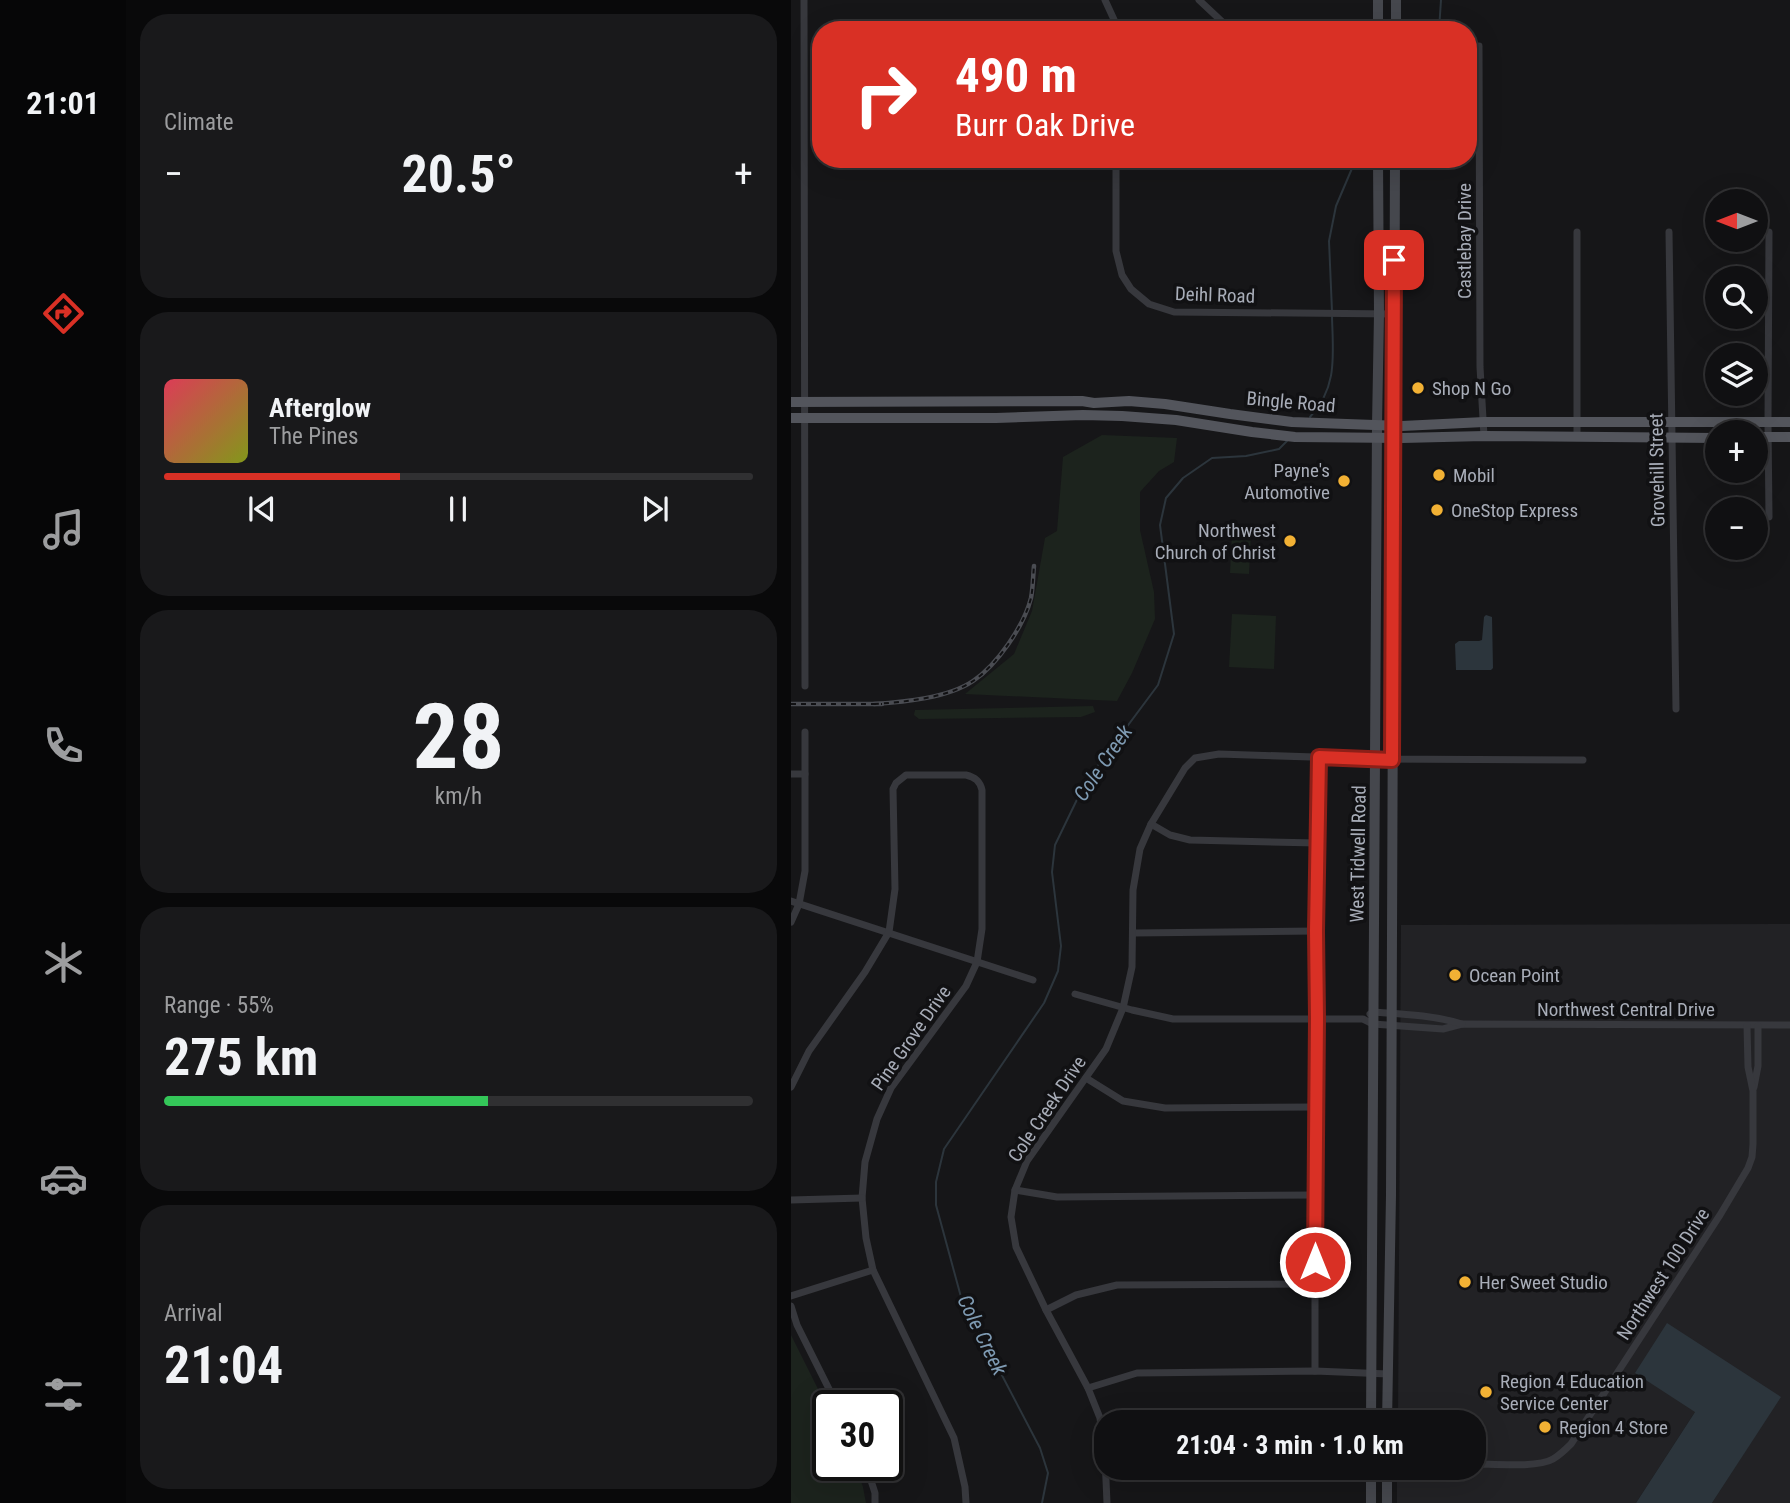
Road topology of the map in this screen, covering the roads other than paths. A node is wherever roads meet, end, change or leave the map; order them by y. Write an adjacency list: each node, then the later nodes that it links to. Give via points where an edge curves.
1 (804, 0): 23 (street)
2 (1105, 0): 6 (street)
3 (1199, 0): 7 (street)
4 (1378, 0): 8 (main road)
5 (1396, 0): 9 (main road)
6 (1114, 21)
7 (1221, 21)
8 (1378, 21)
9 (1396, 21)
10 (1479, 46): 31 (street, Castlebay Drive)
11 (1116, 168): 19 (street, Deihl Road, via 1116,251 1122,275 1149,304 1174,312)
12 (1378, 168): 18 (main road, West Tidwell Road)
13 (1395, 168): 17 (main road, West Tidwell Road)
14 (1577, 232): 32 (street)
15 (1669, 232): 36 (street, Grovehill Street)
16 (1769, 232): 30 (street)
17 (1394, 233): 18 (main road); 20 (main road, West Tidwell Road)
18 (1378, 234): 19 (main road, West Tidwell Road)
19 (1379, 314): 20 (street, Deihl Road); 37 (main road, West Tidwell Road)
20 (1394, 314): 38 (main road, West Tidwell Road)
21 (1082, 401): 24 (main road, Bingle Road); 25 (main road, Bingle Road, via 1165,404); 26 (main road)
22 (791, 402): 23 (main road, Bingle Road)
23 (804, 402): 24 (main road, Bingle Road); 28 (street)
24 (947, 402): 29 (main road)
25 (1230, 414): 37 (main road, Bingle Road); 39 (main road)
26 (1083, 415): 29 (main road, Bingle Road); 39 (main road, Bingle Road, via 1158,418)
27 (791, 418): 28 (main road, Bingle Road)
28 (804, 418): 29 (main road, Bingle Road); 53 (street)
29 (947, 418)
30 (1767, 420)
31 (1483, 422): 32 (main road, Bingle Road); 38 (main road, Bingle Road); 40 (street, Castlebay Drive)
32 (1577, 422): 36 (main road, Bingle Road); 41 (street)
33 (1768, 422): 34 (main road, Bingle Road)
34 (1790, 422)
35 (1705, 423): 36 (main road, Bingle Road)
36 (1672, 424): 46 (street, Grovehill Street)
37 (1377, 425): 38 (main road, Bingle Road); 44 (main road, West Tidwell Road)
38 (1394, 426): 45 (main road, West Tidwell Road)
39 (1228, 428): 44 (main road, Bingle Road)
40 (1483, 436): 41 (main road, Bingle Road); 45 (main road, Bingle Road)
41 (1577, 436): 46 (main road, Bingle Road)
42 (1768, 437): 43 (main road); 48 (street)
43 (1790, 437)
44 (1377, 438): 45 (main road, Bingle Road); 50 (main road, West Tidwell Road)
45 (1394, 438): 49 (main road, West Tidwell Road)
46 (1672, 438): 47 (main road, Bingle Road); 54 (street, Grovehill Street)
47 (1705, 438)
48 (1769, 517)
49 (1393, 556): 50 (main road); 52 (main road, West Tidwell Road)
50 (1377, 557): 51 (main road, West Tidwell Road)
51 (1376, 642): 52 (main road); 57 (main road, West Tidwell Road)
52 (1393, 642): 58 (main road, West Tidwell Road)
53 (805, 686)
54 (1676, 709)
55 (805, 732): 61 (street)
56 (1319, 757): 57 (street); 62 (street, Cole Creek Drive, via 1219,754 1195,758); 63 (street)
57 (1376, 759): 58 (street); 73 (main road, West Tidwell Road)
58 (1392, 760): 59 (street); 74 (main road, West Tidwell Road)
59 (1583, 760)
60 (791, 774): 61 (street)
61 (805, 774): 64 (street, via 805,871)
62 (1151, 824): 63 (street, via 1190,841); 68 (street, Cole Creek Drive, via 1140,849 1133,890)
63 (1317, 843): 66 (street)
64 (795, 903): 65 (street); 67 (street)
65 (791, 922)
66 (1316, 931): 68 (street); 75 (street)
67 (888, 932): 69 (street); 69 (street, Pine Grove Drive, via 895,889 895,783 906,775 973,776 982,790 982,929); 84 (street, via 809,1051)
68 (1133, 933): 72 (street, Cole Creek Drive, via 1132,967)
69 (977, 962): 70 (street); 91 (street, Pine Grove Drive, via 966,986 891,1088 865,1162)
70 (1033, 980)
71 (1075, 995): 72 (street)
72 (1123, 1008): 75 (street, via 1173,1019); 83 (street, Cole Creek Drive)
73 (1373, 1012): 74 (street, Northwest Central Drive); 76 (street); 77 (main road, West Tidwell Road)
74 (1391, 1013): 78 (street, Northwest Central Drive); 79 (main road, West Tidwell Road)
75 (1317, 1018): 76 (street); 86 (street)
76 (1363, 1019): 77 (street)
77 (1373, 1024): 79 (street, Northwest Central Drive); 90 (main road, West Tidwell Road)
78 (1462, 1024): 79 (street, Northwest Central Drive, via 1443,1029); 80 (street, Northwest Central Drive)
79 (1391, 1025): 89 (main road, West Tidwell Road)
80 (1747, 1026): 81 (street, Northwest Central Drive); 85 (street, Northwest 100 Drive)
81 (1758, 1026): 82 (street, Northwest Central Drive); 85 (street, Northwest 100 Drive)
82 (1790, 1026)
83 (1086, 1078): 86 (street, via 1123,1101 1165,1108); 87 (street, Cole Creek Drive, via 1027,1161)
84 (791, 1087)
85 (1753, 1091): 105 (street, Northwest 100 Drive, via 1753,1150 1748,1168 1571,1444 1551,1461)
86 (1315, 1107): 88 (street)
87 (1015, 1190): 88 (street, via 1057,1197); 97 (street, Cole Creek Drive, via 1011,1217 1016,1247)
88 (1315, 1195): 94 (street)
89 (1391, 1195): 90 (main road); 100 (main road, West Tidwell Road)
90 (1373, 1197): 99 (main road, West Tidwell Road)
91 (862, 1198): 92 (street); 93 (street, Pine Grove Drive)
92 (791, 1200)
93 (873, 1270): 95 (street); 110 (street, Pine Grove Drive, via 954,1438)
94 (1315, 1284): 97 (street, via 1117,1285 1076,1295); 98 (street)
95 (791, 1296)
96 (791, 1306): 102 (street)
97 (1046, 1310): 101 (street, Cole Creek Drive)
98 (1315, 1371): 99 (street); 101 (street, via 1137,1373)
99 (1371, 1373): 100 (street); 103 (main road, West Tidwell Road)
100 (1388, 1374): 104 (main road, West Tidwell Road)
101 (1088, 1388): 111 (street, Cole Creek Drive, via 1100,1418)
102 (830, 1390)
103 (1371, 1410)
104 (1387, 1410)
105 (1486, 1464)
106 (1371, 1480): 112 (main road)
107 (1386, 1480): 113 (main road)
108 (871, 1481): 109 (street)
109 (875, 1503)
110 (966, 1503)
111 (1107, 1503)
112 (1371, 1503)
113 (1387, 1503)

